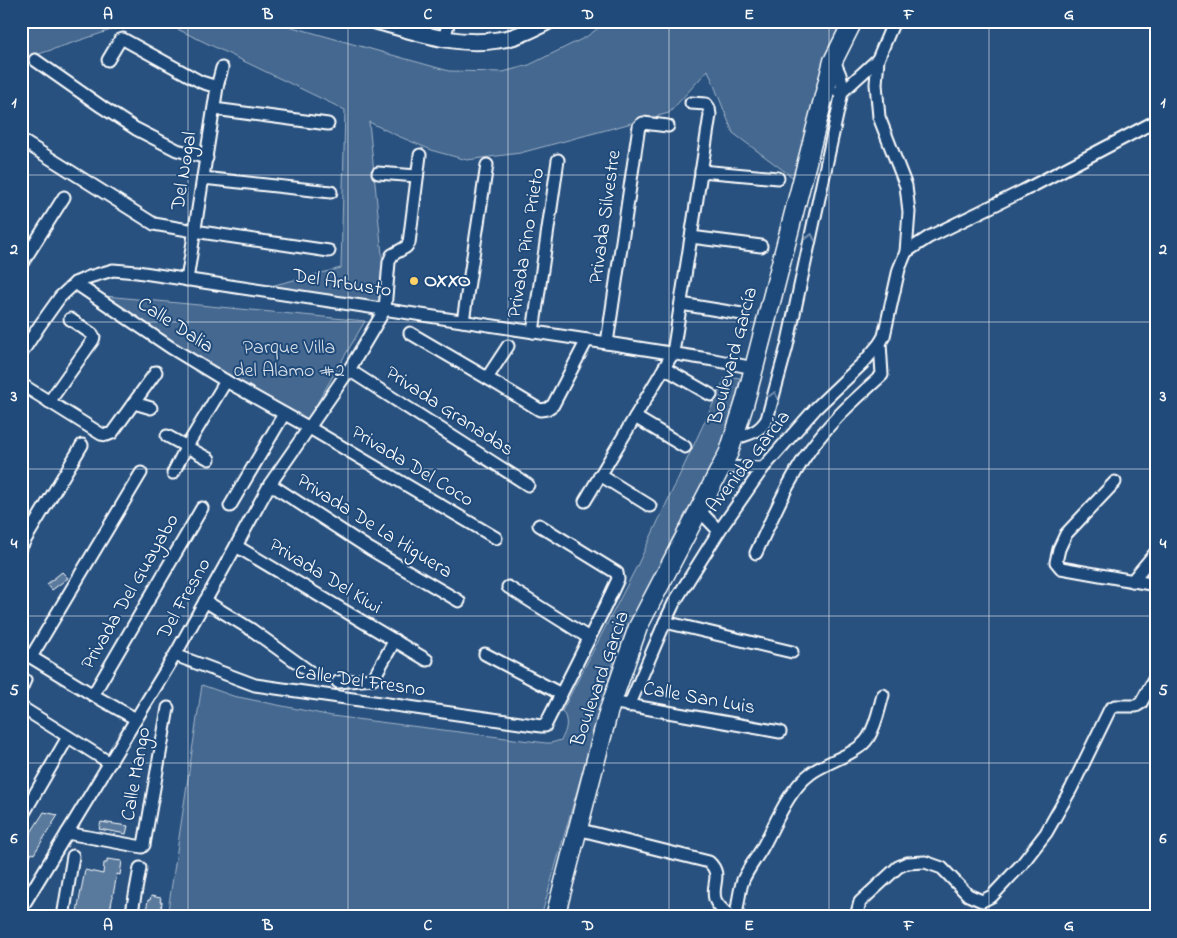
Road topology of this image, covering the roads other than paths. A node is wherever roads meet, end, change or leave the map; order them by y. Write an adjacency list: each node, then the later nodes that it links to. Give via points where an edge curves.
1 (378, 21): 6 (street)
2 (449, 21): 6 (street)
3 (549, 21): 6 (street, via 499,40)
4 (852, 21): 10 (main road, Boulevard García)
5 (894, 21): 7 (street)
6 (444, 39)
7 (878, 59): 13 (street); 36 (street, Avenida García, via 876,84 880,117 906,186)
8 (34, 60): 22 (street, via 136,129 174,149)
9 (108, 60): 12 (street, via 123,39 201,82)
10 (833, 61): 13 (street, Boulevard García, via 839,71); 14 (main road, Boulevard García)
11 (222, 68): 12 (street, Del Nogal)
12 (217, 87): 16 (street, Del Nogal)
13 (842, 92): 14 (street); 68 (street, Boulevard García, one-way to 13, via 757,431 767,419 787,346)
14 (824, 94): 54 (main road, Boulevard García)
15 (692, 103): 25 (street, via 706,104 710,108)
16 (214, 109): 18 (street); 22 (street, Del Nogal)
17 (1156, 121): 36 (street, via 929,237)
18 (328, 124)
19 (668, 126): 48 (street, Privada Silvestre, via 643,123 638,126)
20 (21, 140): 32 (street, via 154,224)
21 (420, 155): 27 (street)
22 (207, 158): 28 (street, Del Nogal)
23 (558, 160): 45 (street, Privada Pino Prieto)
24 (487, 165): 44 (street)
25 (701, 170): 29 (street); 33 (street)
26 (378, 173): 27 (street)
27 (417, 176): 41 (street, via 409,243 392,255 389,262)
28 (203, 178): 30 (street); 32 (street, Del Nogal)
29 (778, 178)
30 (331, 192)
31 (64, 197): 37 (street)
32 (194, 231): 35 (street); 38 (street, Del Nogal)
33 (690, 237): 34 (street); 40 (street)
34 (761, 246)
35 (329, 251)
36 (906, 252): 49 (street, Avenida García)
37 (21, 265)
38 (187, 280): 39 (street, Del Arbusto, via 113,270); 41 (street, Del Arbusto)
39 (75, 283): 52 (street, via 60,297); 58 (street, Calle Dalia)
40 (681, 304): 42 (street); 51 (street)
41 (385, 309): 44 (street, Del Arbusto); 55 (street, Del Fresno)
42 (742, 314)
43 (70, 318): 61 (street, via 94,337)
44 (463, 321): 45 (street, Del Arbusto)
45 (533, 332): 47 (street, Del Arbusto)
46 (410, 333): 57 (street)
47 (587, 340): 48 (street, Del Arbusto); 57 (street, via 553,405 547,409 540,410)
48 (607, 343): 51 (street, Del Arbusto)
49 (880, 343): 74 (street, Avenida García); 92 (street, via 882,375 819,437 801,462)
50 (508, 346): 57 (street)
51 (673, 353): 53 (street); 54 (street, Del Arbusto)
52 (21, 354)
53 (664, 368): 60 (street); 65 (street)
54 (754, 368): 68 (main road, Boulevard García)
55 (349, 370): 66 (street, Del Fresno); 80 (street, Privada Granadas)
56 (156, 372): 62 (street)
57 (487, 378)
58 (226, 381): 64 (street, Calle Dalia); 70 (street)
59 (21, 384): 61 (street)
60 (711, 395)
61 (48, 402): 62 (street, via 107,435 112,434)
62 (134, 403): 63 (street)
63 (151, 408)
64 (284, 414): 66 (street, Calle Dalia); 82 (street)
65 (635, 417): 71 (street); 77 (street)
66 (308, 427): 79 (street, Del Fresno); 88 (street, Privada Del Coco)
67 (168, 436): 70 (street)
68 (733, 439): 73 (main road, Boulevard Garcia)
69 (82, 445): 90 (street)
70 (187, 446): 72 (street); 76 (street)
71 (684, 447)
72 (209, 459)
73 (721, 467): 74 (street); 85 (main road, Boulevard Garcia)
74 (763, 468): 87 (street, Avenida García)
75 (141, 472): 104 (street)
76 (173, 473)
77 (600, 475): 81 (street); 83 (street)
78 (1115, 482): 93 (street, via 1066,534 1056,562 1061,568)
79 (270, 484): 89 (street, Del Fresno); 98 (street, Privada De La Higuera, via 370,549)
80 (528, 485)
81 (584, 501)
82 (230, 506)
83 (650, 506)
84 (202, 508): 113 (street, Privada Del Guayabo)
85 (699, 510): 87 (street); 96 (main road, Boulevard Garcia)
86 (539, 525): 101 (street, via 617,572 615,587)
87 (718, 531): 99 (street, Avenida García)
88 (496, 538)
89 (236, 546): 97 (street, Del Fresno); 102 (street, Privada Del Kiwi)
90 (21, 547)
91 (1156, 552): 93 (street)
92 (756, 553)
93 (1132, 581): 94 (street)
94 (1156, 585)
95 (508, 587): 101 (street)
96 (656, 593): 99 (street); 116 (main road, Boulevard Garcia, via 638,627)
97 (205, 601): 106 (street, Del Fresno); 108 (street)
98 (459, 601)
99 (674, 603): 100 (street, Avenida García)
100 (665, 622): 103 (street); 117 (street, Avenida García)
101 (589, 638): 114 (street)
102 (395, 640): 107 (street, Privada Del Kiwi); 111 (street, Privada Del Kiwi, via 373,679)
103 (792, 652)
104 (26, 654): 113 (street)
105 (485, 654): 114 (street)
106 (175, 655): 114 (street, Calle Del Fresno, via 255,686 541,726 548,722); 120 (street, Del Fresno)
107 (428, 660)
108 (313, 674)
109 (1156, 676): 135 (street, via 1142,703 1110,709 1046,833 992,896 982,901 968,895 942,868 925,862 907,863 898,867 860,902)
110 (21, 677): 112 (street, via 25,680)
111 (338, 682)
112 (21, 689)
113 (93, 694): 120 (street)
114 (561, 694)
115 (884, 695): 134 (street, via 867,740 810,774 790,796 743,881)
116 (611, 702): 117 (street, Calle San Luis); 125 (main road, Boulevard Garcia)
117 (629, 706): 121 (street, Calle San Luis)
118 (21, 707): 122 (street)
119 (168, 708): 126 (street, Calle Mango, via 144,845)
120 (136, 719): 123 (street, Del Fresno)
121 (780, 732)
122 (68, 737): 123 (street); 124 (street)
123 (110, 763): 126 (street, Del Fresno)
124 (21, 818)
125 (577, 829): 132 (main road, Boulevard Garcia); 133 (street, via 709,862 716,872 716,901)
126 (66, 834): 129 (street, Del Fresno)
127 (74, 856): 130 (street)
128 (140, 868): 131 (street)
129 (21, 909)
130 (63, 917)
131 (131, 917)
132 (555, 917)
133 (730, 917)
134 (736, 917)
135 (858, 917)

